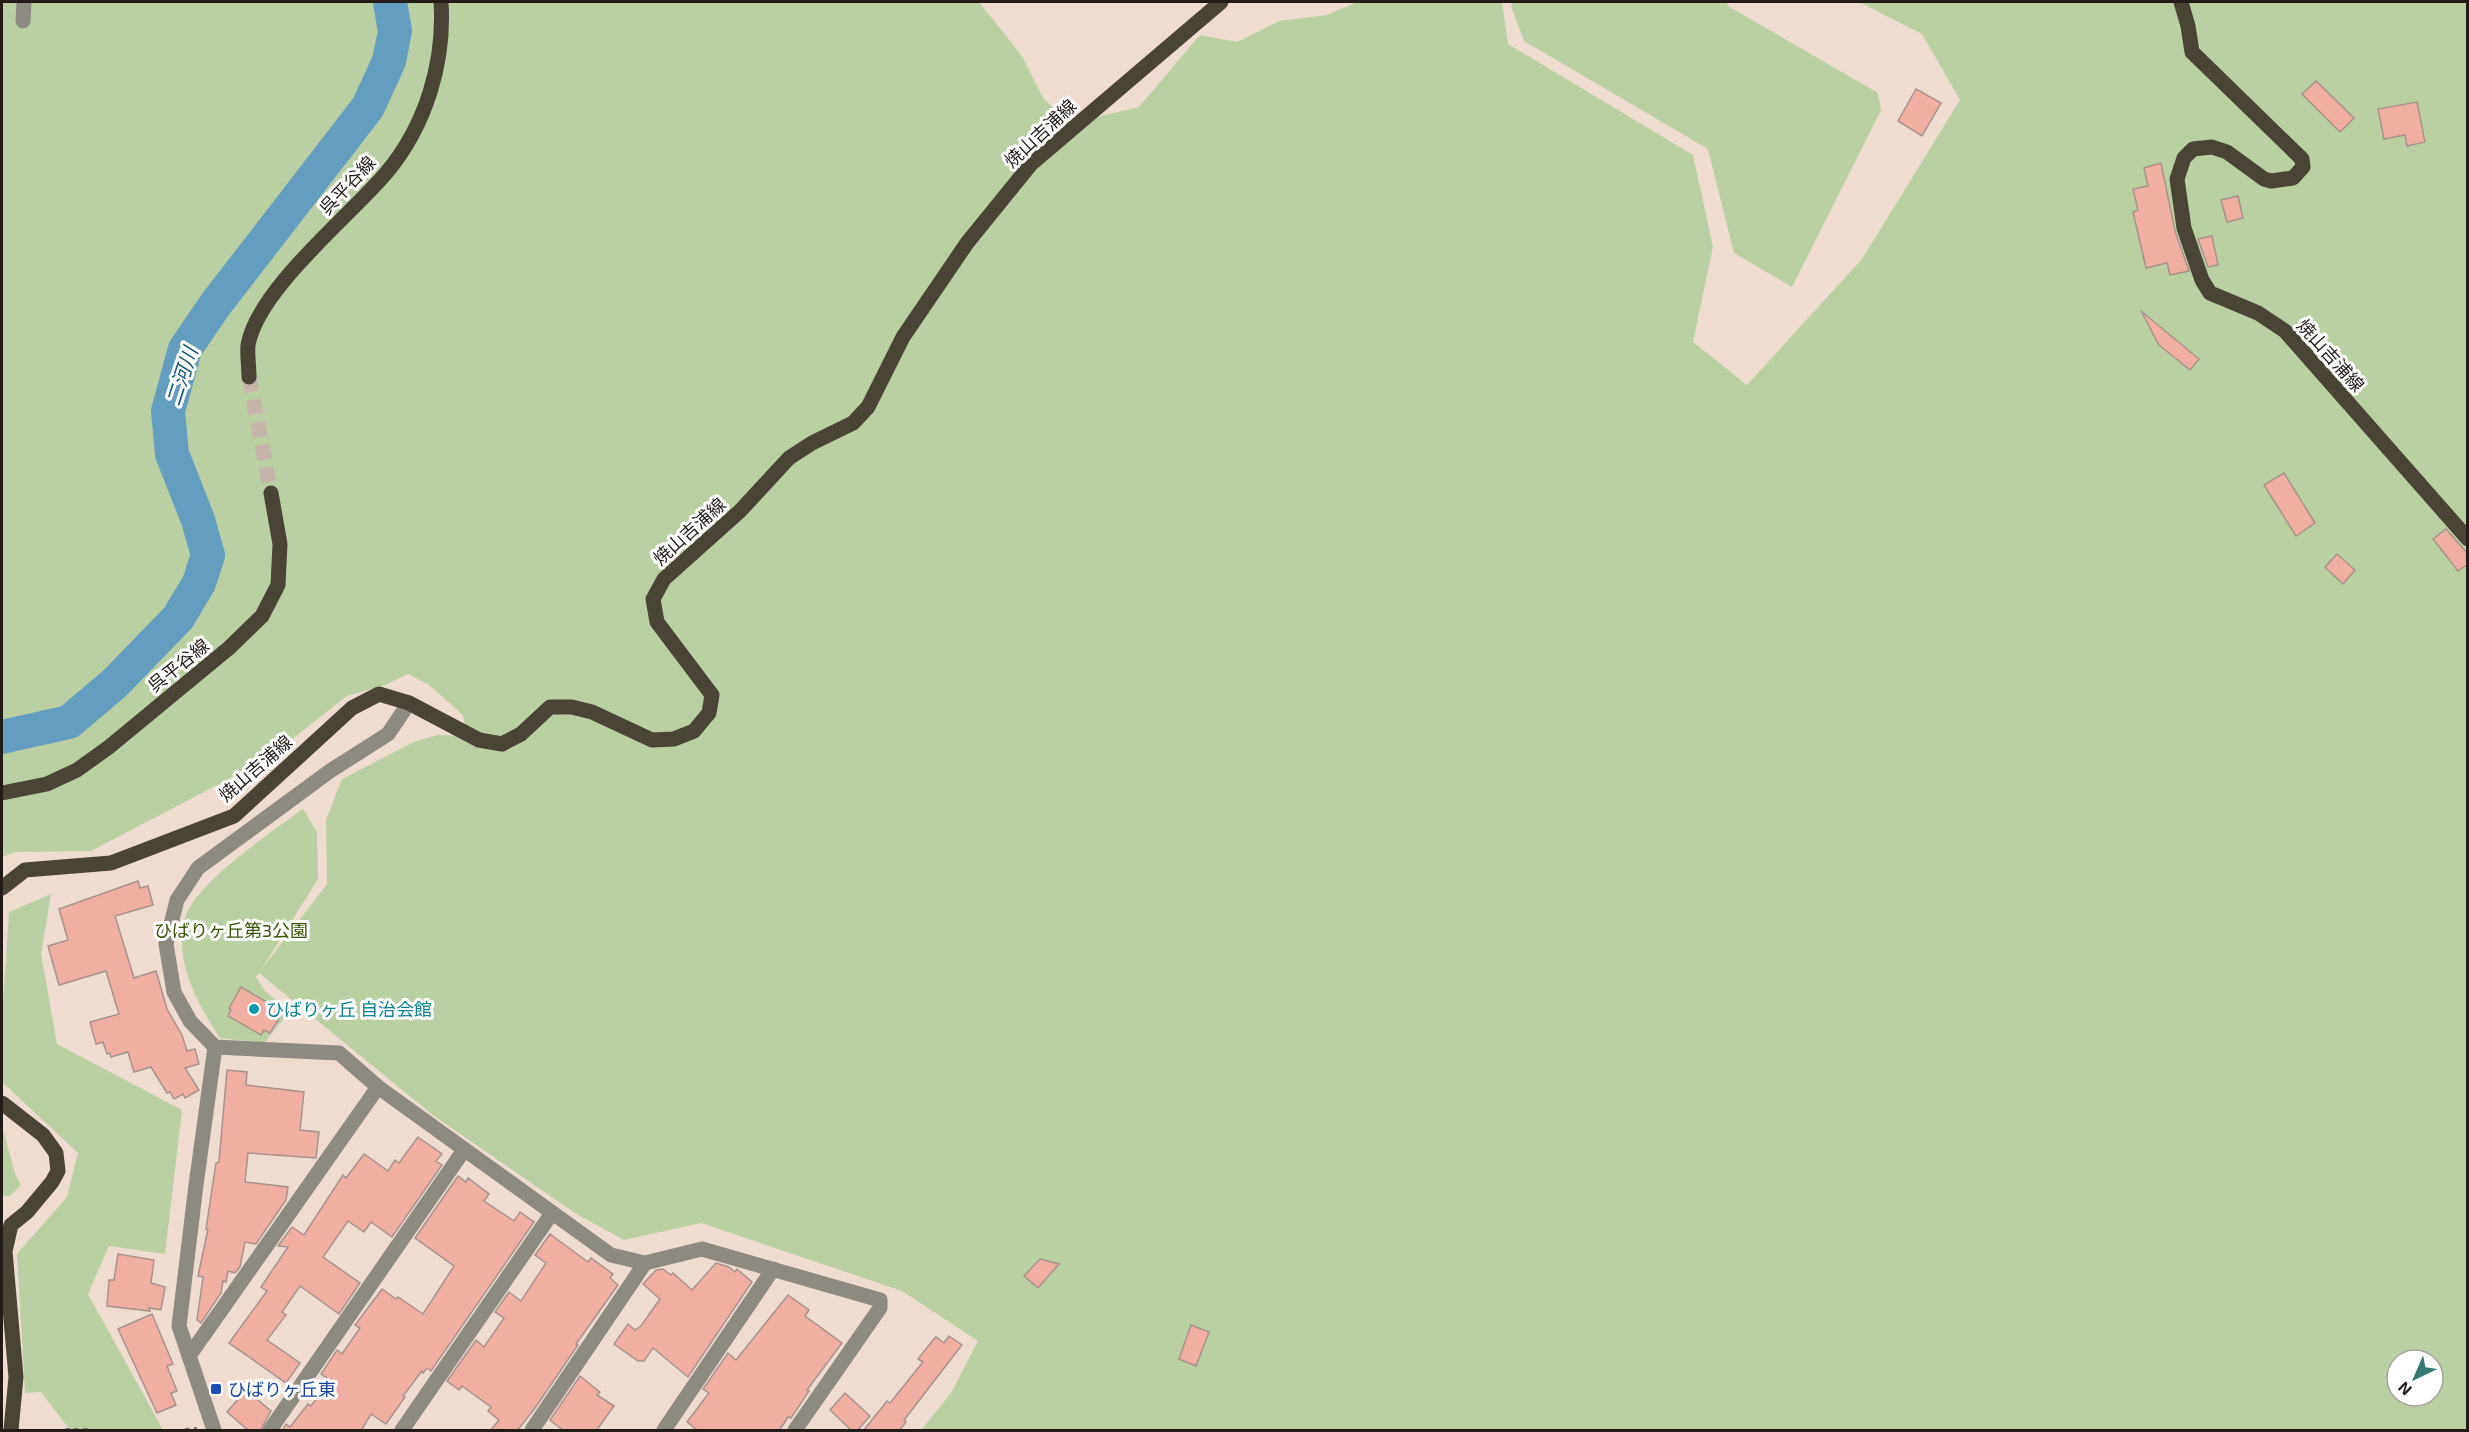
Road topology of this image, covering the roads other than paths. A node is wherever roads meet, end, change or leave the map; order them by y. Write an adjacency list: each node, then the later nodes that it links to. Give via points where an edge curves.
1 (24, 2): 5 (street)
2 (441, 2): 6 (main road, 呉平谷線, via 443,34 435,73 427,104 410,138 388,171 262,308 248,344)
3 (1221, 2): 9 (main road, 焼山吉浦線, via 1031,164 967,243 903,337 868,407 853,423 789,458 740,511 664,579 653,600 657,622 712,695 709,712 694,731 674,739 652,740 592,712 550,707 520,734 502,744 479,740)
4 (2181, 2): 8 (main road, 焼山吉浦線, via 2192,52 2302,159 2293,178 2271,181 2227,152 2212,147 2193,149 2184,158 2177,179 2184,228 2202,280 2210,294 2258,314 2285,332)
5 (23, 21)
6 (249, 377)
7 (271, 494): 10 (main road, 呉平谷線, via 280,544 278,585 262,616 221,655 77,770 47,784)
8 (2468, 539)
9 (409, 703): 11 (main road, 焼山吉浦線, via 379,694 352,708 234,816 111,863 25,870); 12 (street, via 388,734 330,771 198,868 177,900 166,944 174,992 190,1021)
10 (2, 793)
11 (2, 888)
12 (215, 1047): 13 (street, via 339,1053); 19 (street, via 179,1326)
13 (378, 1087): 15 (street); 19 (street)
14 (2, 1103): 20 (main road, via 43,1135 56,1153 58,1171 33,1205 11,1225 5,1251 16,1377)
15 (464, 1150): 16 (street); 22 (street)
16 (552, 1213): 17 (street, via 611,1255); 23 (street)
17 (645, 1263): 18 (street, via 702,1249); 24 (street)
18 (773, 1269): 25 (street); 26 (street, via 880,1300 880,1308)
19 (189, 1356): 21 (street)
20 (11, 1431)
21 (214, 1431)
22 (270, 1431)
23 (402, 1431)
24 (532, 1431)
25 (664, 1431)
26 (795, 1431)

